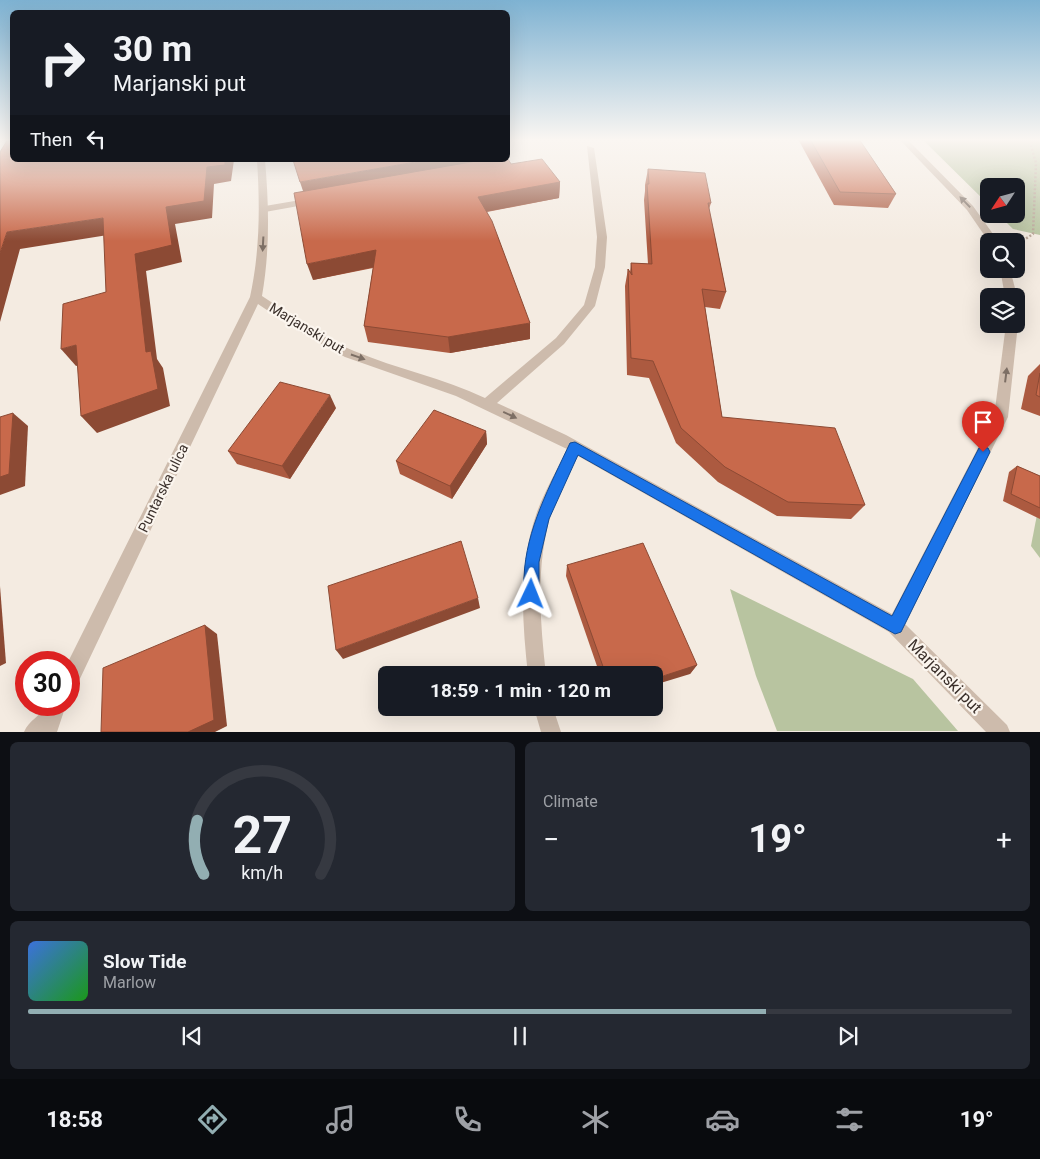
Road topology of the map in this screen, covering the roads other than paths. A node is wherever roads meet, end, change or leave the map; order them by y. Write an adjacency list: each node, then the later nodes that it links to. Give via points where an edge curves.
1 (262, 173): 5 (street, Marjanski put)
2 (593, 173): 9 (street, via 602,237 600,267 589,306 560,341)
3 (936, 173): 6 (street, one-way to 3, via 970,208)
4 (322, 199): 5 (street)
5 (265, 209): 7 (street, Marjanski put, one-way to 7, via 261,274)
6 (987, 233)
7 (256, 297): 9 (street, Marjanski put, one-way to 9, via 349,354); 12 (street, Puntarska ulica)
8 (1011, 333): 11 (street, one-way to 8, via 1001,417)
9 (487, 404): 10 (street, Marjanski put, one-way to 10)
10 (575, 447): 11 (street, Marjanski put); 13 (street, via 542,518 532,562 530,610)
11 (895, 626): 18 (street, Marjanski put)
12 (80, 657)
13 (536, 666)
14 (546, 716): 17 (street)
15 (51, 718): 16 (street)
16 (34, 732)
17 (551, 732)
18 (1000, 732)

